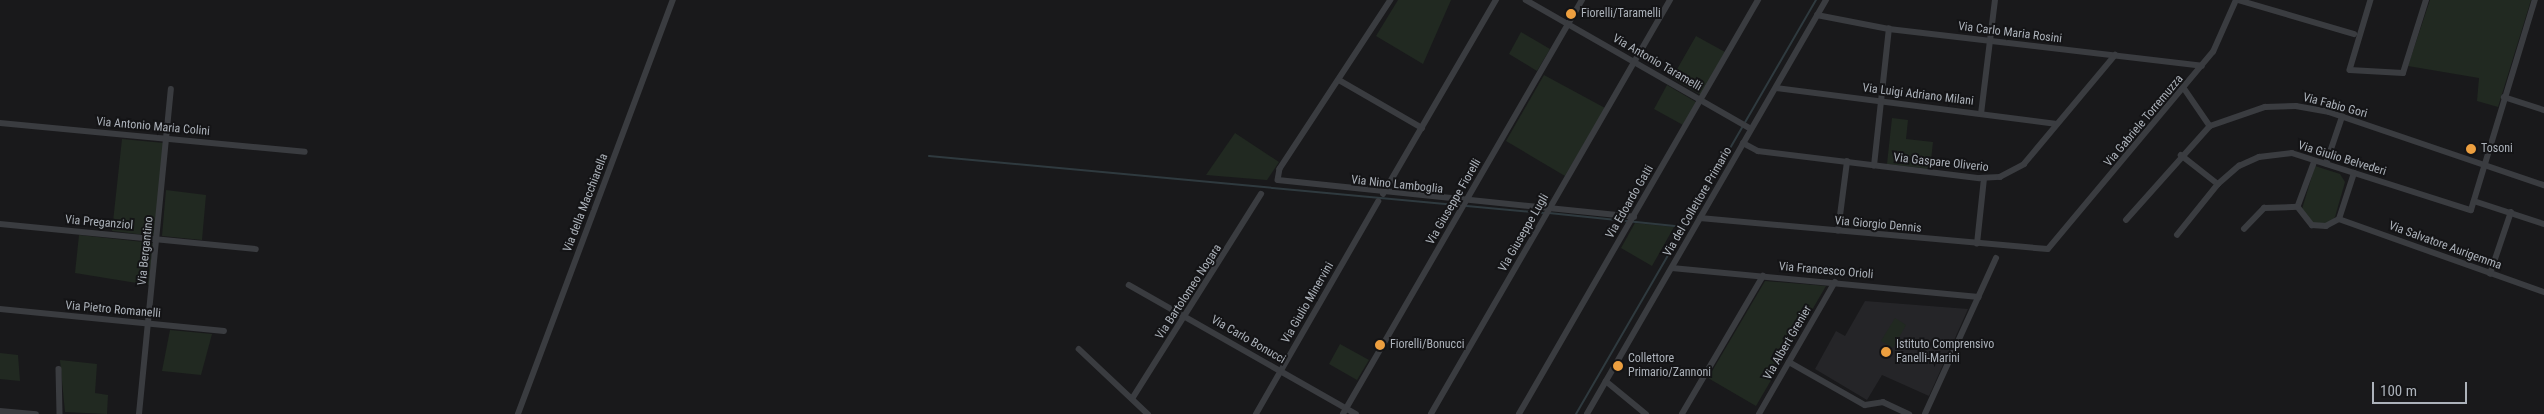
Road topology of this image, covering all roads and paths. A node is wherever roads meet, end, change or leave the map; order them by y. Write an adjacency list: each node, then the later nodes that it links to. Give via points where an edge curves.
1 (673, 0): 94 (street, Via della Macchiarella)
2 (1391, 0): 22 (street)
3 (1496, 0): 35 (street)
4 (1526, 0): 15 (street, Via Antonio Taramelli)
5 (1582, 0): 15 (street, Via Giuseppe Fiorelli)
6 (1670, 0): 20 (street, Via Giuseppe Lugli)
7 (1758, 0): 27 (street, Via Edoardo Gatti)
8 (1826, 0): 14 (street, Via del Collettore Primario)
9 (1995, 0): 18 (street)
10 (2237, 0): 17 (street); 21 (street, Via Gabriele Torremuzza, via 2221,40)
11 (2371, 0): 12 (street, via 2350,70 2403,73)
12 (2426, 0)
13 (2535, 0): 26 (street)
14 (1817, 15): 16 (street, Via Carlo Maria Rosini); 23 (street, Via del Collettore Primario)
15 (1568, 24): 20 (street, Via Antonio Taramelli); 54 (street, Via Giuseppe Fiorelli)
16 (1889, 29): 18 (street, Via Carlo Maria Rosini); 28 (street)
17 (2354, 34)
18 (1990, 41): 19 (street, Via Carlo Maria Rosini); 30 (street)
19 (2115, 55): 21 (street, Via Carlo Maria Rosini); 33 (street, Via Gaspare Oliverio)
20 (1634, 62): 27 (street, Via Antonio Taramelli); 56 (street, Via Giuseppe Lugli)
21 (2202, 66): 24 (street, Via Gabriele Torremuzza)
22 (1339, 80): 35 (street); 51 (street, Via Nino Lamboglia, via 1277,179)
23 (1776, 88): 28 (street, Via Luigi Adriano Milani); 36 (street, Via del Collettore Primario)
24 (2184, 88): 34 (street); 69 (street, Via Gabriele Torremuzza)
25 (172, 90): 37 (street, Via Bergantino)
26 (2504, 97): 29 (street); 44 (street)
27 (1700, 99): 36 (street, Via Antonio Taramelli); 58 (street, Via Edoardo Gatti)
28 (1881, 100): 30 (street, Via Luigi Adriano Milani); 45 (street)
29 (2544, 110)
30 (1981, 114): 33 (street, Via Luigi Adriano Milani)
31 (2342, 117): 34 (street, Via Fabio Gori, via 2296,106 2265,107); 43 (street); 44 (street, Via Fabio Gori)
32 (0, 123): 37 (street, Via Antonio Maria Colini)
33 (2057, 124): 47 (street, Via Gaspare Oliverio, via 2018,169)
34 (2210, 126): 40 (street, Via Fabio Gori)
35 (1422, 128): 51 (street)
36 (1752, 129): 38 (street, Via del Collettore Primario)
37 (167, 139): 39 (street, Via Antonio Maria Colini); 67 (street, Via Bergantino)
38 (1743, 143): 42 (street, Via Gaspare Oliverio, via 1758,151); 59 (street, Via del Collettore Primario)
39 (305, 152)
40 (2181, 155): 48 (street); 61 (street, Via Fabio Gori)
41 (2315, 161): 43 (street, Via Giulio Belvederi); 48 (street, Via Giulio Belvederi, via 2292,153 2259,157 2239,166); 55 (street)
42 (1847, 162): 45 (street, Via Gaspare Oliverio); 65 (street)
43 (2326, 164): 46 (street, Via Giulio Belvederi)
44 (2483, 165): 49 (street, Via Fabio Gori); 52 (street)
45 (1874, 166): 47 (street, Via Gaspare Oliverio)
46 (2354, 173): 52 (street, Via Giulio Belvederi, via 2471,210); 60 (street)
47 (1984, 179): 68 (street)
48 (2218, 184): 66 (street, Via Giulio Belvederi)
49 (2544, 185)
50 (1261, 194): 80 (street, Via Bartolomeo Nogara)
51 (1383, 194): 54 (street, Via Nino Lamboglia)
52 (2474, 201): 57 (street)
53 (1378, 202): 86 (street, Via Giulio Minervini)
54 (1466, 202): 56 (street, Via Nino Lamboglia); 90 (street, Via Giuseppe Fiorelli)
55 (2298, 207): 60 (street, via 2312,225 2326,226); 64 (street, via 2264,208)
56 (1549, 210): 58 (street, Via Nino Lamboglia); 98 (street, Via Giuseppe Lugli)
57 (2511, 212): 63 (street); 73 (street)
58 (1634, 217): 99 (street, Via Edoardo Gatti)
59 (1700, 218): 65 (street, Via Giorgio Dennis); 72 (street, Via del Collettore Primario)
60 (2339, 219): 73 (street, Via Salvatore Aurigemma)
61 (2126, 220)
62 (0, 224): 67 (street, Via Preganziol)
63 (2544, 224)
64 (2244, 229)
65 (1838, 231): 68 (street, Via Giorgio Dennis)
66 (2176, 236)
67 (158, 238): 70 (street, Via Preganziol); 81 (street, Via Bergantino)
68 (1977, 244): 69 (street, Via Giorgio Dennis, via 2043,250)
69 (2053, 246)
70 (256, 249)
71 (1996, 258): 78 (street)
72 (1672, 268): 74 (street, Via Francesco Orioli); 87 (street, Via del Collettore Primario)
73 (2490, 274): 77 (street, Via Salvatore Aurigemma)
74 (1763, 276): 75 (street, Via Francesco Orioli); 102 (street)
75 (1835, 282): 78 (street, Via Francesco Orioli); 84 (street, Via Albert Grenier)
76 (1130, 285): 80 (street, Via Carlo Bonucci)
77 (2544, 292)
78 (1979, 297): 105 (street)
79 (0, 309): 81 (street, Via Pietro Romanelli)
80 (1186, 316): 86 (street, Via Carlo Bonucci); 88 (street, Via Bartolomeo Nogara)
81 (149, 323): 82 (street, Via Pietro Romanelli); 93 (street, Via Bergantino)
82 (224, 331)
83 (1079, 349): 88 (street)
84 (1788, 362): 103 (street, Via Albert Grenier); 104 (street, via 1865,405 1883,402)
85 (58, 369): 92 (street)
86 (1281, 371): 90 (street, Via Carlo Bonucci); 96 (street, Via Giulio Minervini)
87 (1606, 381): 100 (street, Via del Collettore Primario); 101 (street)
88 (1132, 399): 95 (street)
89 (0, 411): 91 (street)
90 (1345, 411): 97 (street, Via Carlo Bonucci)
91 (36, 414)
92 (60, 414)
93 (139, 414)
94 (518, 414)
95 (1148, 414)
96 (1256, 414)
97 (1356, 414)
98 (1431, 414)
99 (1519, 414)
100 (1587, 414)
101 (1646, 414)
102 (1682, 414)
103 (1759, 414)
104 (1909, 414)
105 (1925, 414)

